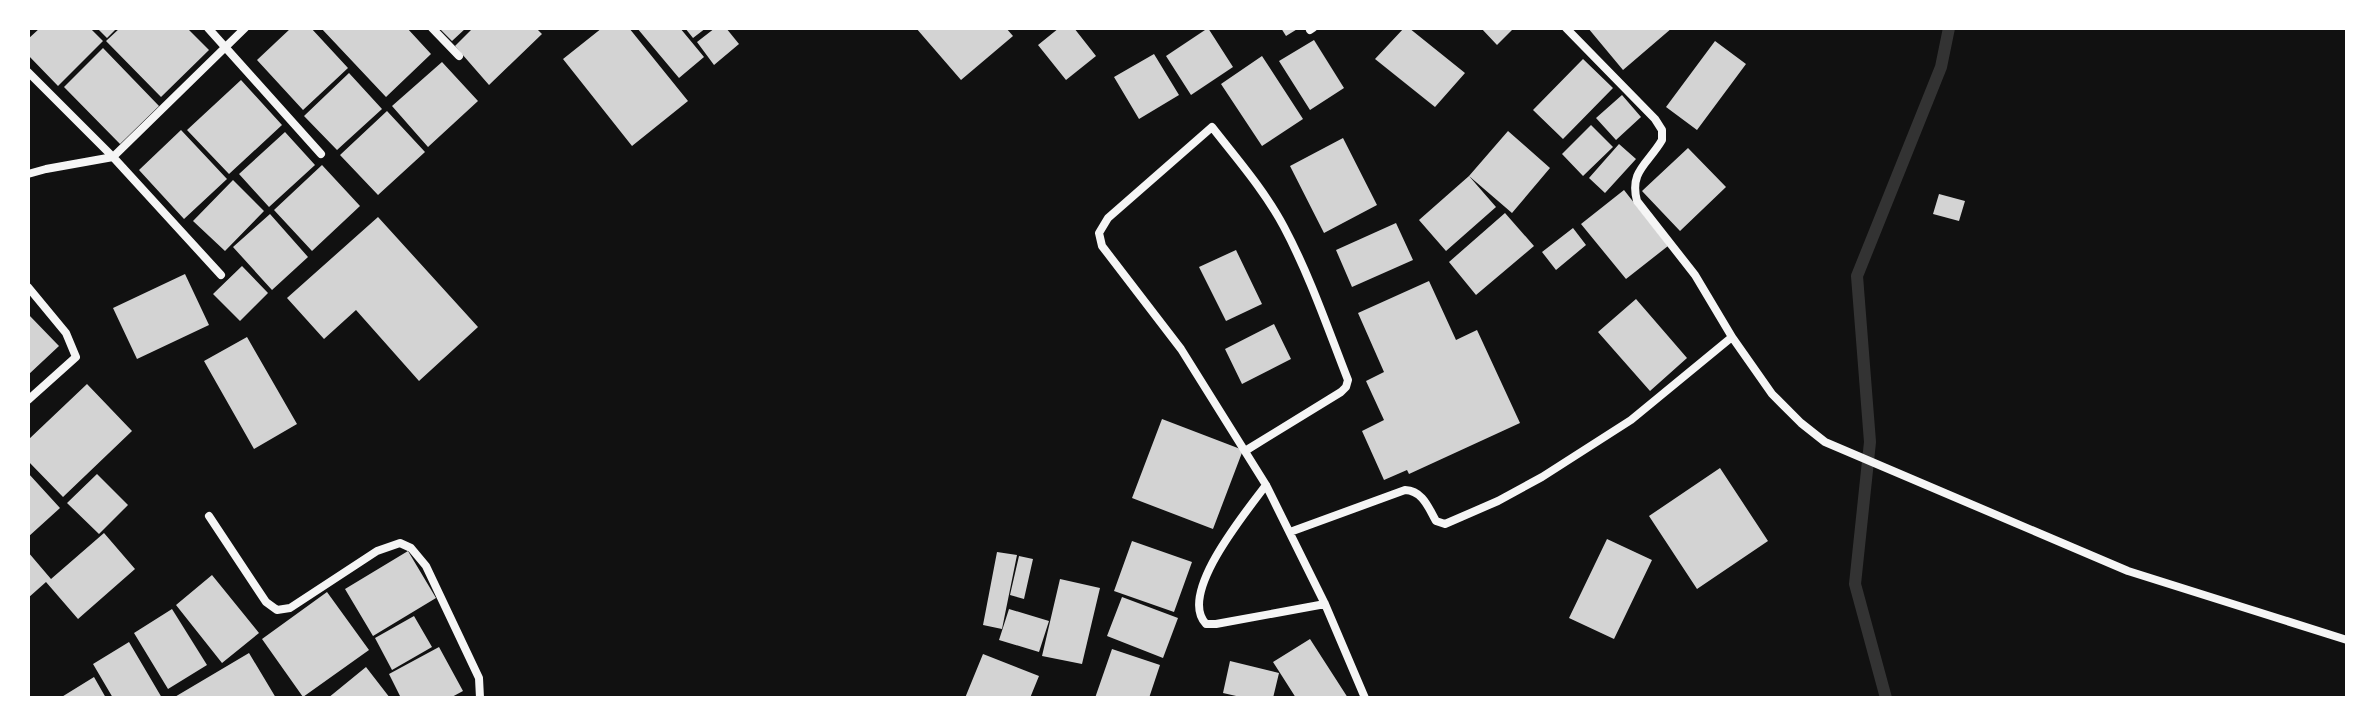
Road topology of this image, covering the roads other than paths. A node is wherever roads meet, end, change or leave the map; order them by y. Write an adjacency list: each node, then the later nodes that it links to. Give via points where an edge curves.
1 (208, 28): 5 (street)
2 (245, 28): 5 (street)
3 (432, 28): 6 (street)
4 (1566, 28): 13 (street, via 1662,130 1662,140 1635,176 1637,201 1695,275)
5 (226, 47): 8 (street); 9 (street)
6 (459, 56)
7 (28, 72): 9 (street)
8 (321, 154)
9 (113, 157): 10 (street); 11 (street)
10 (28, 174)
11 (221, 275)
12 (28, 287): 14 (street, via 66,333 76,357)
13 (1732, 337): 18 (street, via 1631,420 1542,477 1458,519 1440,524 1421,496 1405,490); 20 (street, via 1772,394 1825,442 2128,571)
14 (28, 400)
15 (1245, 451): 15 (street, via 1181,349 1102,246 1099,233 1108,218 1212,127 1282,224 1348,380 1341,392); 16 (street)
16 (1266, 485): 18 (street); 19 (street, via 1219,549 1198,604 1200,618 1216,624)
17 (209, 516): 21 (street, via 266,602 277,610 290,608 377,551 400,543 411,548 426,566 479,678)
18 (1290, 532): 19 (street)
19 (1325, 604): 22 (street)
20 (2347, 640)
21 (480, 698)
22 (1365, 698)

